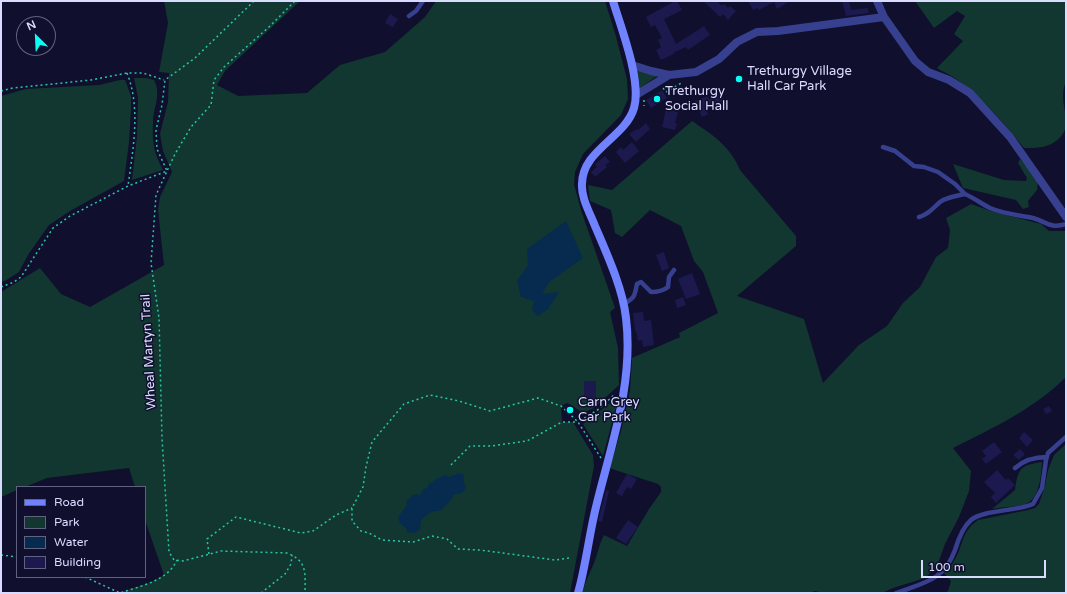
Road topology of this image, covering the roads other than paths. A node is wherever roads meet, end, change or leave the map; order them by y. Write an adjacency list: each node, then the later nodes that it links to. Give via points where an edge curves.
1 (423, 1): 4 (lane)
2 (613, 1): 6 (street)
3 (877, 1): 5 (street)
4 (409, 16)
5 (884, 17): 7 (street, via 757,32 737,42 719,60 696,72); 12 (street, via 915,61 928,72 949,80 970,93 1010,137)
6 (632, 65): 7 (street); 8 (street)
7 (669, 75): 8 (street)
8 (636, 95): 15 (street, via 634,109 627,121 590,161 582,176 584,199 611,263)
9 (883, 147): 10 (lane, via 895,151 914,166 938,172)
10 (965, 194): 11 (lane, via 946,199 927,214); 13 (lane, via 990,208 1037,219 1049,226)
11 (918, 217)
12 (1066, 217)
13 (1066, 224)
14 (674, 270): 15 (lane, via 669,277 668,287 651,292 641,282 637,284 636,294)
15 (623, 305): 19 (street, via 628,353 625,386 595,508)
16 (1066, 437): 17 (lane, via 1048,453)
17 (1047, 457): 18 (lane, via 1027,460); 20 (lane, via 1042,488 1033,504 982,515 971,520 945,569 930,582)
18 (1015, 468)
19 (578, 593)
20 (896, 593)

